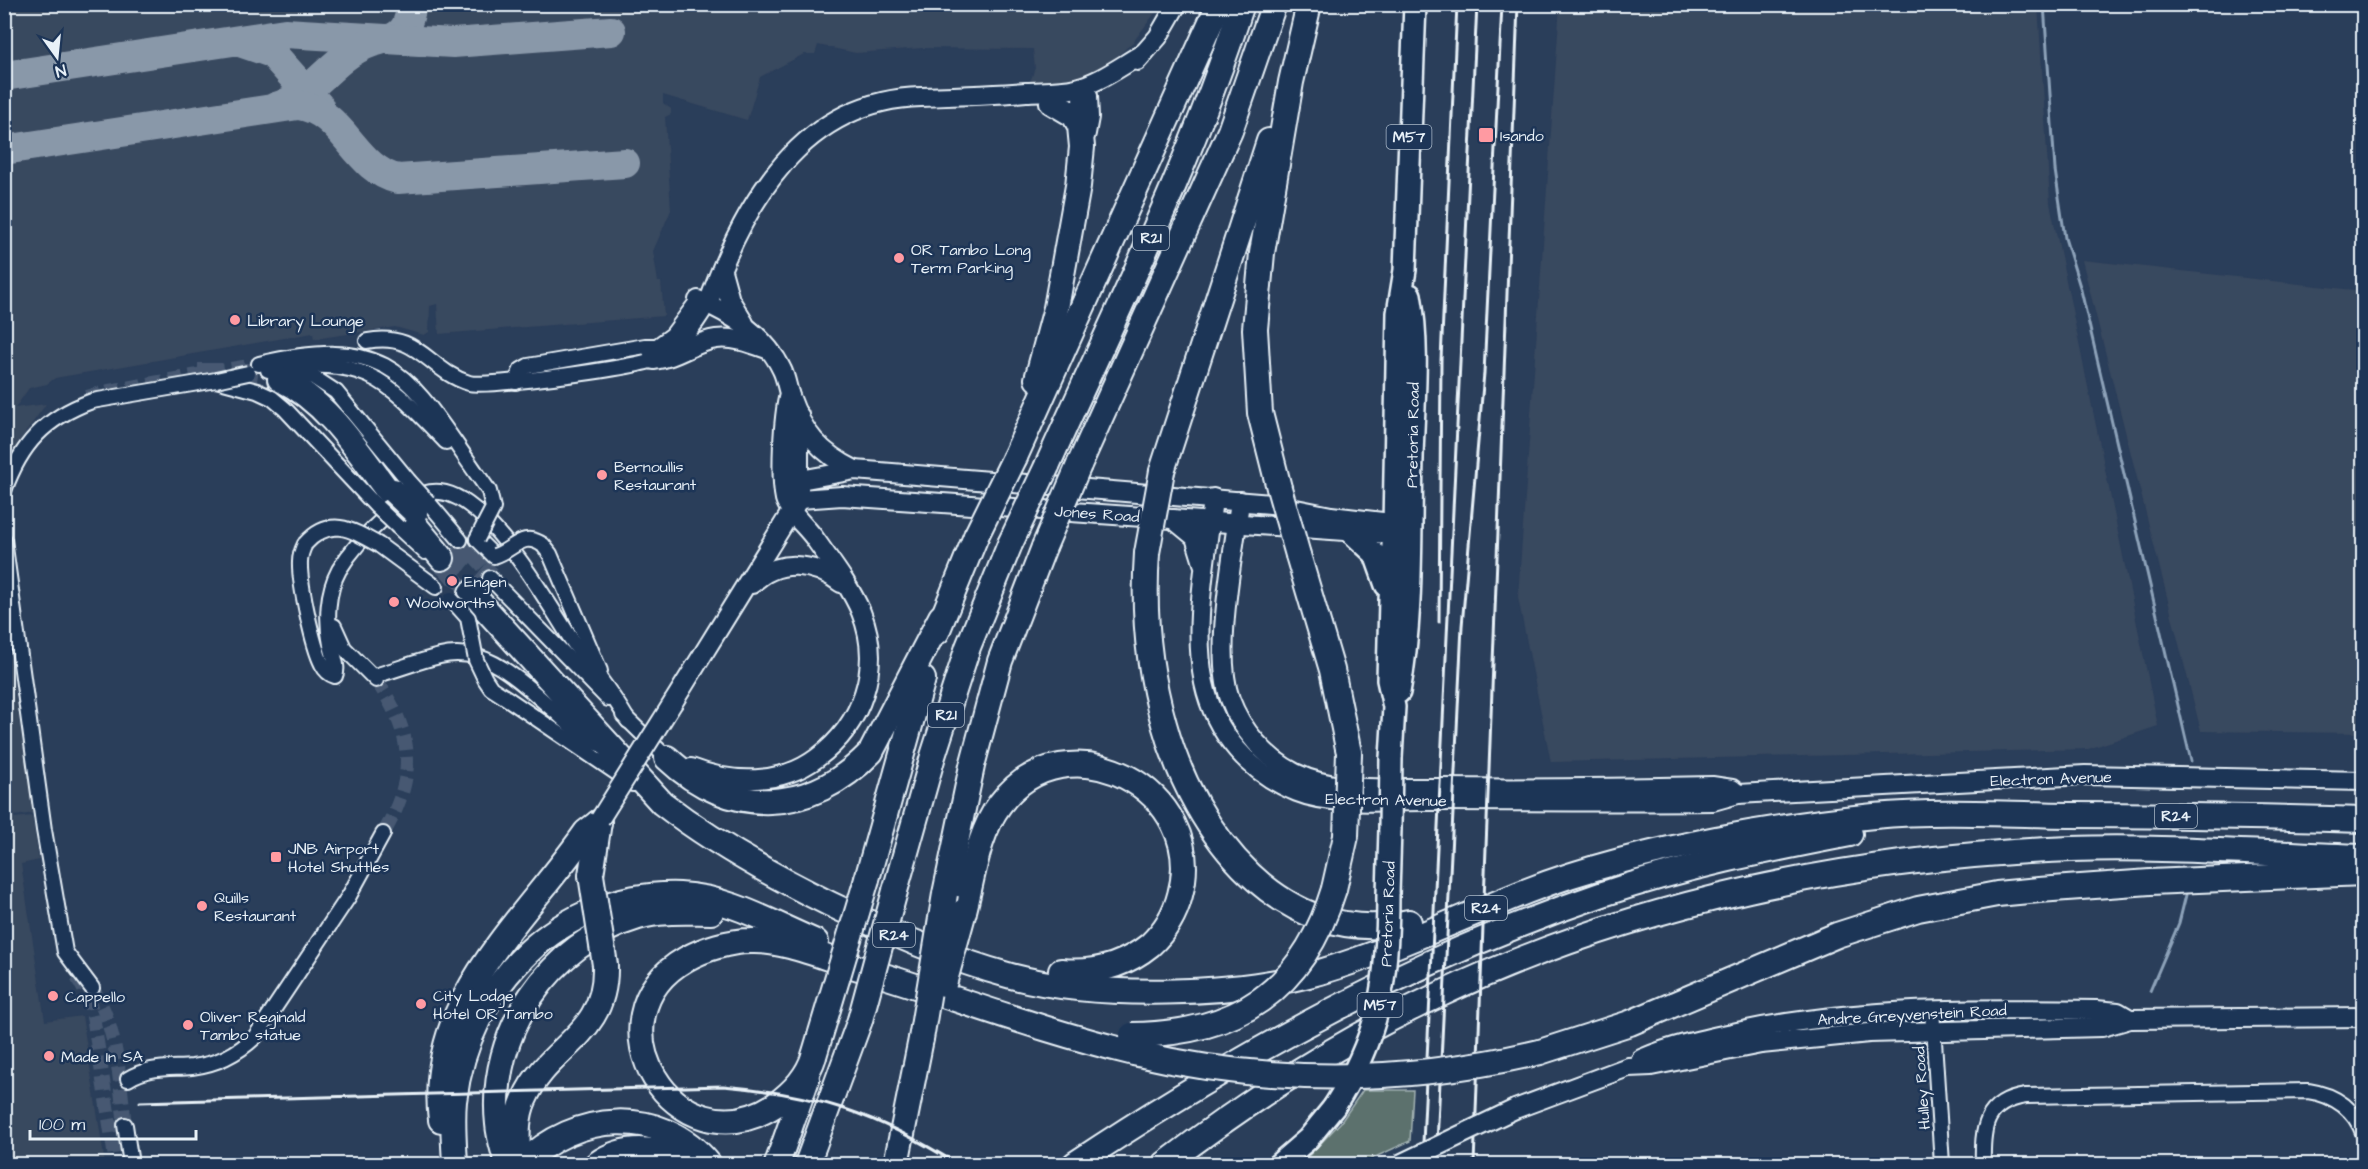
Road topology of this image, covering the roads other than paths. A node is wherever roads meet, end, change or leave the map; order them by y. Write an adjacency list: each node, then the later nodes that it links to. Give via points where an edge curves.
1 (1177, 4): 7 (main road)
2 (1219, 4): 25 (highway)
3 (1242, 4): 90 (highway, R21, bridge, via 1170,197 1010,544 968,647 933,756 860,1020)
4 (1274, 4): 72 (highway, R21, bridge, via 1230,131 1079,465 1000,661 972,766 945,894)
5 (1310, 4): 8 (highway)
6 (1415, 4): 37 (main road, Pretoria Road / M57, via 1405,270 1412,307 1414,370)
7 (1144, 53): 9 (main road, via 1110,74 1076,88); 10 (main road, via 1129,70)
8 (1291, 82): 62 (highway, bridge, via 1162,471 1147,553 1146,615 1153,678 1177,762 1193,797 1230,853 1257,882 1287,903 1343,925 1398,925 1542,878); 73 (highway, bridge, via 1260,264 1255,329 1260,413 1334,679 1349,753 1346,836 1326,915 1306,954 1282,983 1251,1006 1218,1023)
9 (990, 96): 11 (main road); 13 (main road, via 888,101 867,106 821,128 774,173)
10 (1085, 96): 11 (main road); 12 (highway)
11 (1052, 102): 12 (highway, via 1074,115)
12 (1082, 138): 25 (highway, via 1078,186 1056,308)
13 (722, 271): 14 (main road); 15 (main road, via 730,300)
14 (706, 298): 15 (main road); 18 (street)
15 (746, 327): 17 (main road)
16 (366, 341): 22 (street, via 404,342 471,384)
17 (768, 349): 18 (main road, via 744,341 714,339 675,356); 23 (main road, via 782,368)
18 (656, 353): 22 (street, via 622,368); 22 (street, via 645,346 528,366 521,370)
19 (254, 368): 21 (street, bridge); 27 (street, via 312,365 365,373 391,387); 27 (street, via 310,353 339,352 396,372 413,385); 29 (street, via 303,374 336,392 367,430)
20 (280, 379): 29 (highway, via 318,405)
21 (216, 380): 28 (street, via 75,407 33,437 12,469); 29 (street, via 272,398 335,462)
22 (516, 382)
23 (789, 394): 24 (main road); 30 (main road, via 785,412)
24 (799, 415): 26 (main road, via 818,446); 30 (main road)
25 (1019, 447): 48 (highway, bridge)
26 (855, 470): 30 (main road); 31 (main road, Jones Road)
27 (477, 474): 49 (street, bridge, via 489,491 493,508 477,539 494,556 524,539 543,544)
28 (4, 491)
29 (392, 493): 40 (highway, bridge)
30 (792, 495): 33 (main road, Jones Road); 44 (main road); 46 (main road)
31 (1214, 498): 32 (main road, Jones Road); 34 (main road, Electron Avenue)
32 (1240, 501): 35 (main road, Electron Avenue); 37 (main road, Jones Road)
33 (1171, 518): 34 (main road, Jones Road); 42 (main road, via 1195,537)
34 (1211, 522): 35 (main road, Jones Road); 42 (main road, Electron Avenue)
35 (1237, 525): 36 (main road, Jones Road); 41 (main road, Electron Avenue)
36 (1275, 527): 38 (main road, Jones Road); 41 (main road, via 1247,538)
37 (1402, 529): 38 (main road, Jones Road); 47 (main road, Pretoria Road / M57); 50 (main road, Pretoria Road / M57, via 1403,662)
38 (1350, 532): 47 (main road, via 1376,554)
39 (4, 540): 67 (street, via 44,830 66,956)
40 (448, 552)
41 (1233, 558): 55 (main road, Electron Avenue, via 1222,646 1225,681 1242,724 1267,753 1294,773 1348,786 1712,786 1732,789)
42 (1205, 574): 55 (main road, Electron Avenue, via 1201,666 1210,703 1224,733 1242,756 1298,793 1336,800 1503,802 1713,801)
43 (484, 582): 51 (street, via 510,596); 52 (highway)
44 (847, 587): 46 (main road, via 823,571 788,566 764,574); 53 (main road, via 867,630 870,661 863,699 838,740 810,763 767,778 717,776)
45 (331, 594): 49 (street, via 334,580 352,552 387,515 416,497 447,493 474,509 516,554 567,634); 52 (street, via 333,621 341,643 375,678 442,656 483,658 520,681 594,742); 56 (street, bridge, via 328,620 337,670 335,676 330,674 323,666 314,635 300,575 300,555 305,544 326,528 338,527 354,531 398,557 468,618 476,660 488,684)
46 (740, 597): 58 (main road, bridge)
47 (1390, 600): 50 (main road, Pretoria Road / M57, via 1388,680)
48 (941, 617): 53 (highway, via 871,752 834,782 790,799 752,801 705,787); 74 (highway, bridge)
49 (606, 684): 51 (street)
50 (1394, 707): 94 (main road, Pretoria Road / M57, bridge, via 1388,954 1379,1010 1352,1080 1308,1139)
51 (628, 721): 53 (street)
52 (610, 746): 56 (highway)
53 (667, 758)
54 (2364, 781): 55 (main road, Electron Avenue, via 2085,775)
55 (1738, 794)
56 (662, 803): 65 (highway, R24, via 722,845 806,892 905,940)
57 (1989, 814): 59 (highway, R24); 62 (highway, R24, via 1864,817 1717,839); 92 (highway, via 1778,848 1681,871 1519,924 1302,1025)
58 (599, 820): 77 (highway, bridge, via 591,875 604,987 596,1014 534,1082); 81 (highway, via 486,958 468,990 450,1032 442,1067 440,1113)
59 (2364, 820)
60 (383, 834): 76 (street, via 349,896 255,1037 242,1049 208,1064 151,1069)
61 (2364, 857): 93 (highway, via 2073,849 1900,864 1727,895 1548,950 1441,994 1335,1050)
62 (1617, 861): 65 (highway, R24, via 1529,890 1352,962 1279,982 1208,990 1114,989 1041,982)
63 (2364, 873): 73 (highway, R24, bridge, via 2050,889 1929,906 1837,935 1630,1023 1540,1052 1456,1070 1355,1078 1247,1074 1178,1063)
64 (789, 931): 66 (highway, R24); 77 (highway, via 713,912 681,912 638,917 577,947 530,995 509,1038 501,1071); 82 (highway, via 726,903 680,895 619,901 571,918 510,971 478,1021 454,1100)
65 (986, 968): 72 (highway, bridge, via 1093,970 1116,965 1161,935 1183,883 1183,856 1175,826 1161,803 1139,784 1111,770 1085,764 1036,774 1011,791 991,818)
66 (903, 981): 73 (highway, R24, via 1084,1041); 74 (highway, via 804,951 752,941 727,944 685,960 670,971 650,998 641,1033 644,1055 663,1093 687,1111 724,1120 765,1112 796,1087)
67 (92, 988)
68 (1932, 1010): 70 (main road, Andre Greyvenstein Road, via 2102,1010); 71 (street, Hulley Road); 75 (main road, Andre Greyvenstein Road, via 1782,1022 1669,1048)
69 (2364, 1017): 70 (main road, Andre Greyvenstein Road)
70 (2130, 1019): 71 (main road, Andre Greyvenstein Road, via 2102,1026)
71 (1933, 1032): 75 (main road, Andre Greyvenstein Road, via 1818,1037); 96 (street, Hulley Road)
72 (923, 1044): 91 (highway, R21)
73 (1133, 1044)
74 (813, 1060): 89 (highway)
75 (1628, 1067): 95 (main road, Andre Greyvenstein Road, bridge, via 1515,1108)
76 (128, 1079)
77 (508, 1123): 83 (highway); 84 (highway)
78 (125, 1125): 80 (street)
79 (2364, 1135): 97 (street, via 2354,1114 2326,1093 2026,1096 1999,1106 1988,1118 1983,1131)
80 (131, 1164)
81 (450, 1164)
82 (455, 1164)
83 (507, 1164)
84 (518, 1164)
85 (523, 1164): 88 (highway, via 541,1148 578,1128 614,1122 671,1132)
86 (597, 1164): 87 (highway, via 618,1154 644,1150 666,1154)
87 (686, 1164)
88 (709, 1164)
89 (777, 1164)
90 (807, 1164)
91 (896, 1164)
92 (1075, 1164)
93 (1165, 1164)
94 (1281, 1164)
95 (1400, 1164)
96 (1942, 1164)
97 (1983, 1164)

